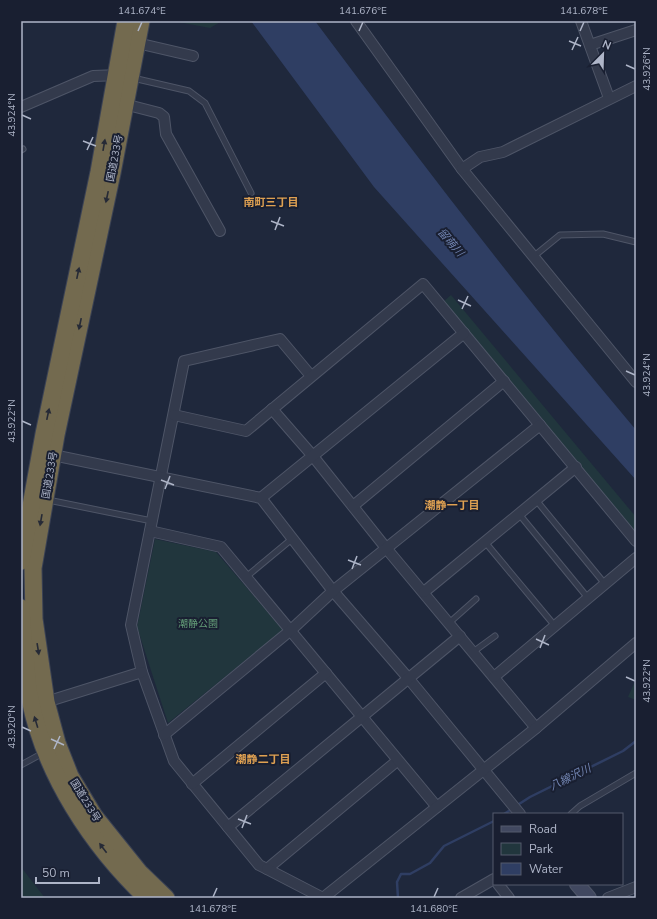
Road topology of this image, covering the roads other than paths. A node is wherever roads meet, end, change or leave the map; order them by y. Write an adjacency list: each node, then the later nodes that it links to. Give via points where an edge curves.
1 (126, 21): 9 (highway, 国道233号)
2 (142, 21): 6 (highway, 国道233号)
3 (356, 21): 14 (street)
4 (581, 21): 7 (street)
5 (636, 30): 7 (street)
6 (137, 43): 8 (street); 9 (highway, 国道233号)
7 (590, 45): 11 (street)
8 (193, 56)
9 (123, 76): 12 (highway, 国道233号); 13 (street, via 93,76); 15 (lane, via 189,91 205,103); 26 (highway, 国道233号, one-way to 9, via 99,172)
10 (636, 86): 11 (street)
11 (609, 98): 14 (street, via 503,152 480,157)
12 (124, 104): 16 (street, via 159,113 164,117 166,134); 26 (highway, 国道233号, one-way to 26)
13 (21, 107)
14 (462, 169): 18 (street)
15 (251, 193)
16 (220, 231)
17 (636, 242): 18 (lane, via 603,234 560,235)
18 (532, 257): 22 (street)
19 (464, 333): 20 (street, via 423,284); 21 (street); 27 (street)
20 (311, 376): 23 (street); 24 (street, via 280,339 184,361)
21 (504, 381): 25 (street); 33 (street)
22 (636, 382)
23 (272, 409): 24 (street, via 246,431); 27 (street)
24 (174, 414): 29 (street)
25 (540, 425): 28 (street); 40 (street)
26 (46, 454): 29 (street); 31 (highway, 国道233号); 42 (highway, 国道233号)
27 (312, 455): 30 (street); 33 (street)
28 (576, 467): 32 (street); 38 (street)
29 (160, 477): 30 (street); 35 (street)
30 (261, 498): 37 (street)
31 (45, 499): 35 (lane); 50 (highway, 国道233号, one-way to 50)
32 (536, 500): 34 (street); 44 (lane)
33 (353, 506): 40 (street)
34 (519, 514): 39 (street); 47 (lane)
35 (152, 521): 36 (street)
36 (150, 531): 43 (street, via 221,547); 58 (street, via 131,625)
37 (293, 538): 43 (lane); 45 (street)
38 (636, 541)
39 (485, 542): 46 (street); 52 (lane)
40 (386, 548): 45 (street); 46 (street)
41 (636, 558): 44 (street)
42 (21, 561)
43 (246, 577): 53 (street)
44 (605, 584): 47 (street)
45 (333, 591): 53 (street); 61 (street)
46 (424, 592): 51 (street)
47 (588, 598): 52 (street)
48 (476, 599): 51 (lane)
49 (21, 608): 50 (highway, 国道233号)
50 (26, 620): 62 (highway, 国道233号); 63 (highway, 国道233号, one-way to 63)
51 (449, 623): 54 (street)
52 (555, 626): 60 (street)
53 (291, 630): 59 (street); 66 (street)
54 (460, 636): 57 (street); 61 (street)
55 (495, 636): 57 (lane)
56 (636, 643): 65 (street)
57 (473, 652): 60 (street)
58 (142, 672): 63 (street); 66 (street)
59 (326, 673): 64 (street); 72 (street)
60 (494, 677): 65 (street)
61 (409, 679): 64 (street); 70 (street)
62 (25, 700): 63 (street); 67 (highway, 国道233号, one-way to 62)
63 (46, 702): 83 (highway, 国道233号, via 57,743 70,776 94,816 139,872)
64 (362, 716): 68 (street); 76 (street)
65 (536, 728): 70 (street)
66 (164, 736): 72 (street, via 174,761)
67 (46, 751): 69 (lane); 82 (highway, 国道233号, one-way to 67, via 127,879 85,824 59,780)
68 (397, 761): 73 (street); 77 (street)
69 (21, 765)
70 (484, 769): 73 (street); 74 (street)
71 (636, 773): 75 (lane)
72 (192, 784): 76 (street)
73 (437, 807): 84 (street)
74 (519, 813)
75 (572, 813)
76 (228, 827): 77 (street, via 259,865)
77 (267, 869): 84 (street)
78 (493, 880): 85 (street)
79 (499, 885): 86 (street)
80 (578, 885): 87 (street)
81 (636, 887): 88 (street)
82 (147, 898)
83 (166, 898)
84 (323, 898)
85 (461, 898)
86 (510, 898)
87 (589, 898)
88 (608, 898)

